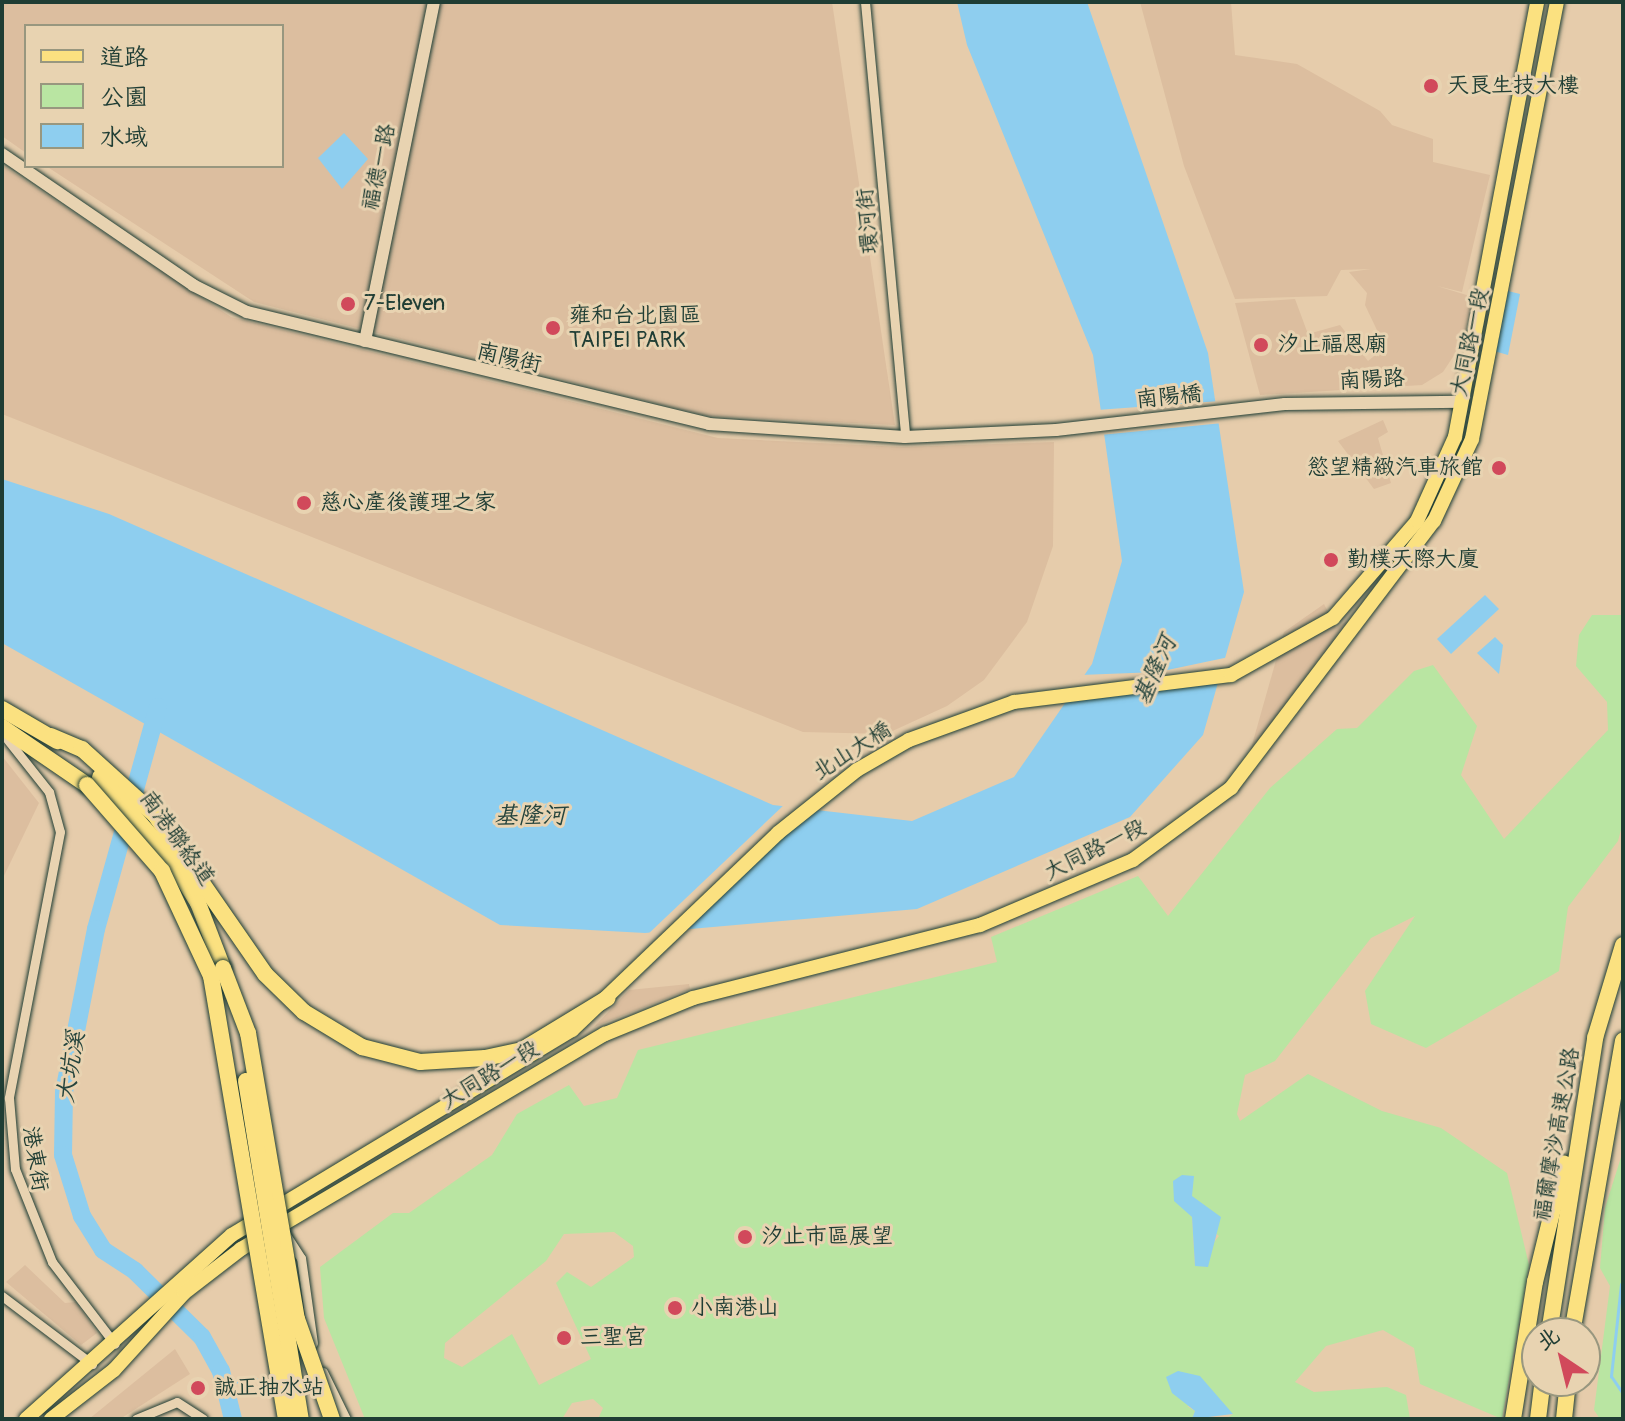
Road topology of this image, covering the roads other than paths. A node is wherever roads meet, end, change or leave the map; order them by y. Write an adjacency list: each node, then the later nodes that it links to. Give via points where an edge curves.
1 (434, 2): 6 (street, 福德一路)
2 (865, 2): 11 (street, 環河街)
3 (1537, 2): 7 (main road, 大同路一段)
4 (1557, 2): 9 (main road, 大同路一段)
5 (2, 154): 6 (street, 南陽街, via 223,301)
6 (365, 341): 11 (street, 南陽街, via 709,424)
7 (1461, 402): 8 (street, 南陽路); 9 (street); 12 (main road, 大同路一段, via 1431,497)
8 (1285, 404): 10 (street, 南陽橋)
9 (1480, 404): 24 (main road, 大同路一段, via 1434,521 1274,739 1231,788 1170,838 1096,879 949,936 648,1015)
10 (1056, 430): 11 (street, 南陽街)
11 (905, 437)
12 (1372, 581): 19 (main road, 北山大橋, via 1304,639 1231,675 1014,702 909,740 798,815)
13 (2, 709): 16 (highway)
14 (2, 727): 37 (highway, bridge, via 60,763 119,815 162,871 197,937 226,1044)
15 (2, 736): 28 (street, 港東街, via 34,766 60,832 9,1098 15,1169 28,1215 52,1262)
16 (51, 736): 18 (highway, 南港聯絡道, via 154,835 198,903); 19 (highway, via 82,749 155,815 265,974 304,1012 362,1047 420,1062 485,1058 522,1050)
17 (1623, 945): 20 (highway, 福爾摩沙高速公路)
18 (223, 968): 38 (highway, bridge); 39 (highway, bridge, via 248,1033 297,1319)
19 (608, 998): 22 (main road, 北山大橋, via 546,1047)
20 (1595, 1038): 26 (highway, 福爾摩沙高速公路); 41 (highway, via 1535,1282)
21 (1623, 1040): 27 (highway, 福爾摩沙高速公路)
22 (433, 1115): 23 (main road, 大同路一段)
23 (266, 1213): 24 (street); 28 (main road, 大同路一段, via 172,1282)
24 (278, 1224): 34 (main road, 大同路一段, via 184,1293 147,1335); 40 (street, via 301,1258 314,1345)
25 (2, 1296): 29 (street)
26 (1551, 1317)
27 (1575, 1317)
28 (115, 1344): 29 (main road, 大同路一段)
29 (92, 1364): 33 (main road, 大同路一段)
30 (1541, 1397): 42 (highway)
31 (1567, 1397): 43 (highway)
32 (1572, 1397): 44 (highway)
33 (26, 1419)
34 (51, 1419)
35 (136, 1419): 36 (street, via 152,1407 187,1405)
36 (203, 1419)
37 (286, 1419)
38 (301, 1419)
39 (332, 1419)
40 (346, 1419)
41 (1513, 1419)
42 (1538, 1419)
43 (1564, 1419)
44 (1575, 1419)

